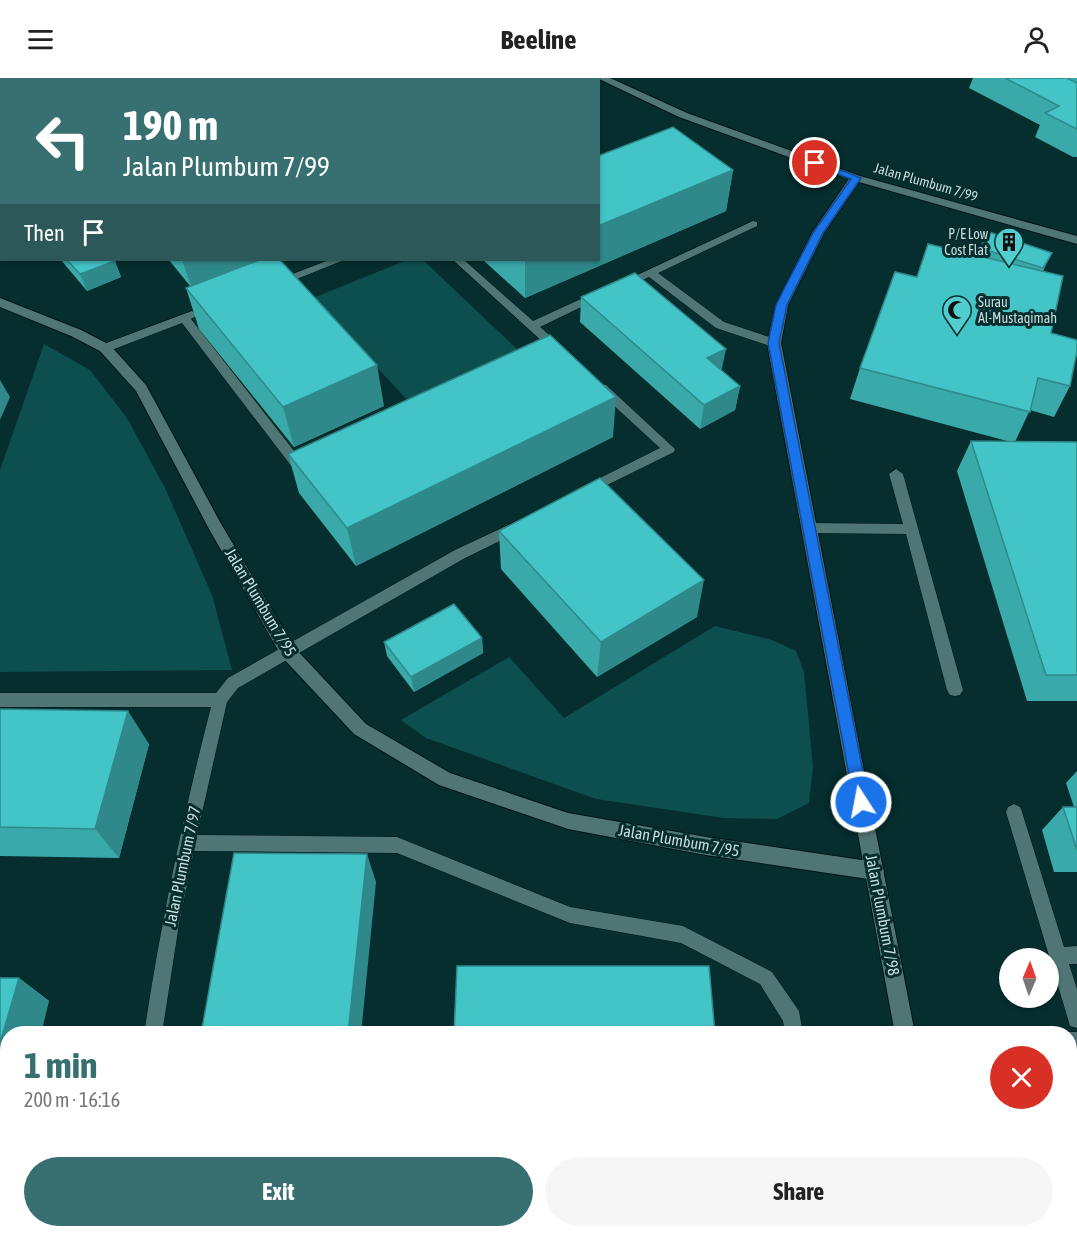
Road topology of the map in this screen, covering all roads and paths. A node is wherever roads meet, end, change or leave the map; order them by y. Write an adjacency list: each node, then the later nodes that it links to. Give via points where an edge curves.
1 (602, 78): 2 (street, Jalan Plumbum 7/99, via 683,115)
2 (856, 178): 4 (street, Jalan Plumbum 7/99); 13 (street, Jalan Plumbum 7/98, via 818,233 782,305)
3 (753, 224): 7 (lane)
4 (1077, 240)
5 (336, 261): 8 (lane)
6 (459, 261): 12 (lane)
7 (650, 272): 12 (lane); 13 (lane, via 720,324)
8 (261, 289)
9 (0, 302): 14 (street, Jalan Plumbum 7/95)
10 (206, 310): 11 (lane)
11 (184, 318): 14 (lane); 17 (lane, via 306,476)
12 (532, 326): 15 (lane)
13 (774, 343): 21 (street, Jalan Plumbum 7/98)
14 (105, 348): 23 (street, Jalan Plumbum 7/95, via 141,388)
15 (560, 356)
16 (594, 382): 19 (lane, via 669,449)
17 (317, 471)
18 (896, 474): 22 (lane)
19 (572, 498)
20 (531, 518): 23 (lane)
21 (809, 528): 22 (lane); 29 (street, Jalan Plumbum 7/98)
22 (911, 530): 24 (lane)
23 (288, 652): 26 (lane, via 233,682); 29 (street, Jalan Plumbum 7/95, via 360,729 445,779 568,821)
24 (955, 690)
25 (0, 700): 26 (lane)
26 (220, 700): 28 (lane, Jalan Plumbum 7/97)
27 (1014, 812): 30 (lane)
28 (186, 843): 35 (lane, Jalan Plumbum 7/97); 36 (lane, via 397,845 570,915 683,935 766,978 792,1018)
29 (875, 871): 37 (street, Jalan Plumbum 7/98)
30 (1056, 948)
31 (1077, 955): 32 (lane)
32 (1059, 956)
33 (1059, 959): 34 (lane)
34 (1077, 1019)
35 (154, 1026)
36 (793, 1026)
37 (904, 1026)

